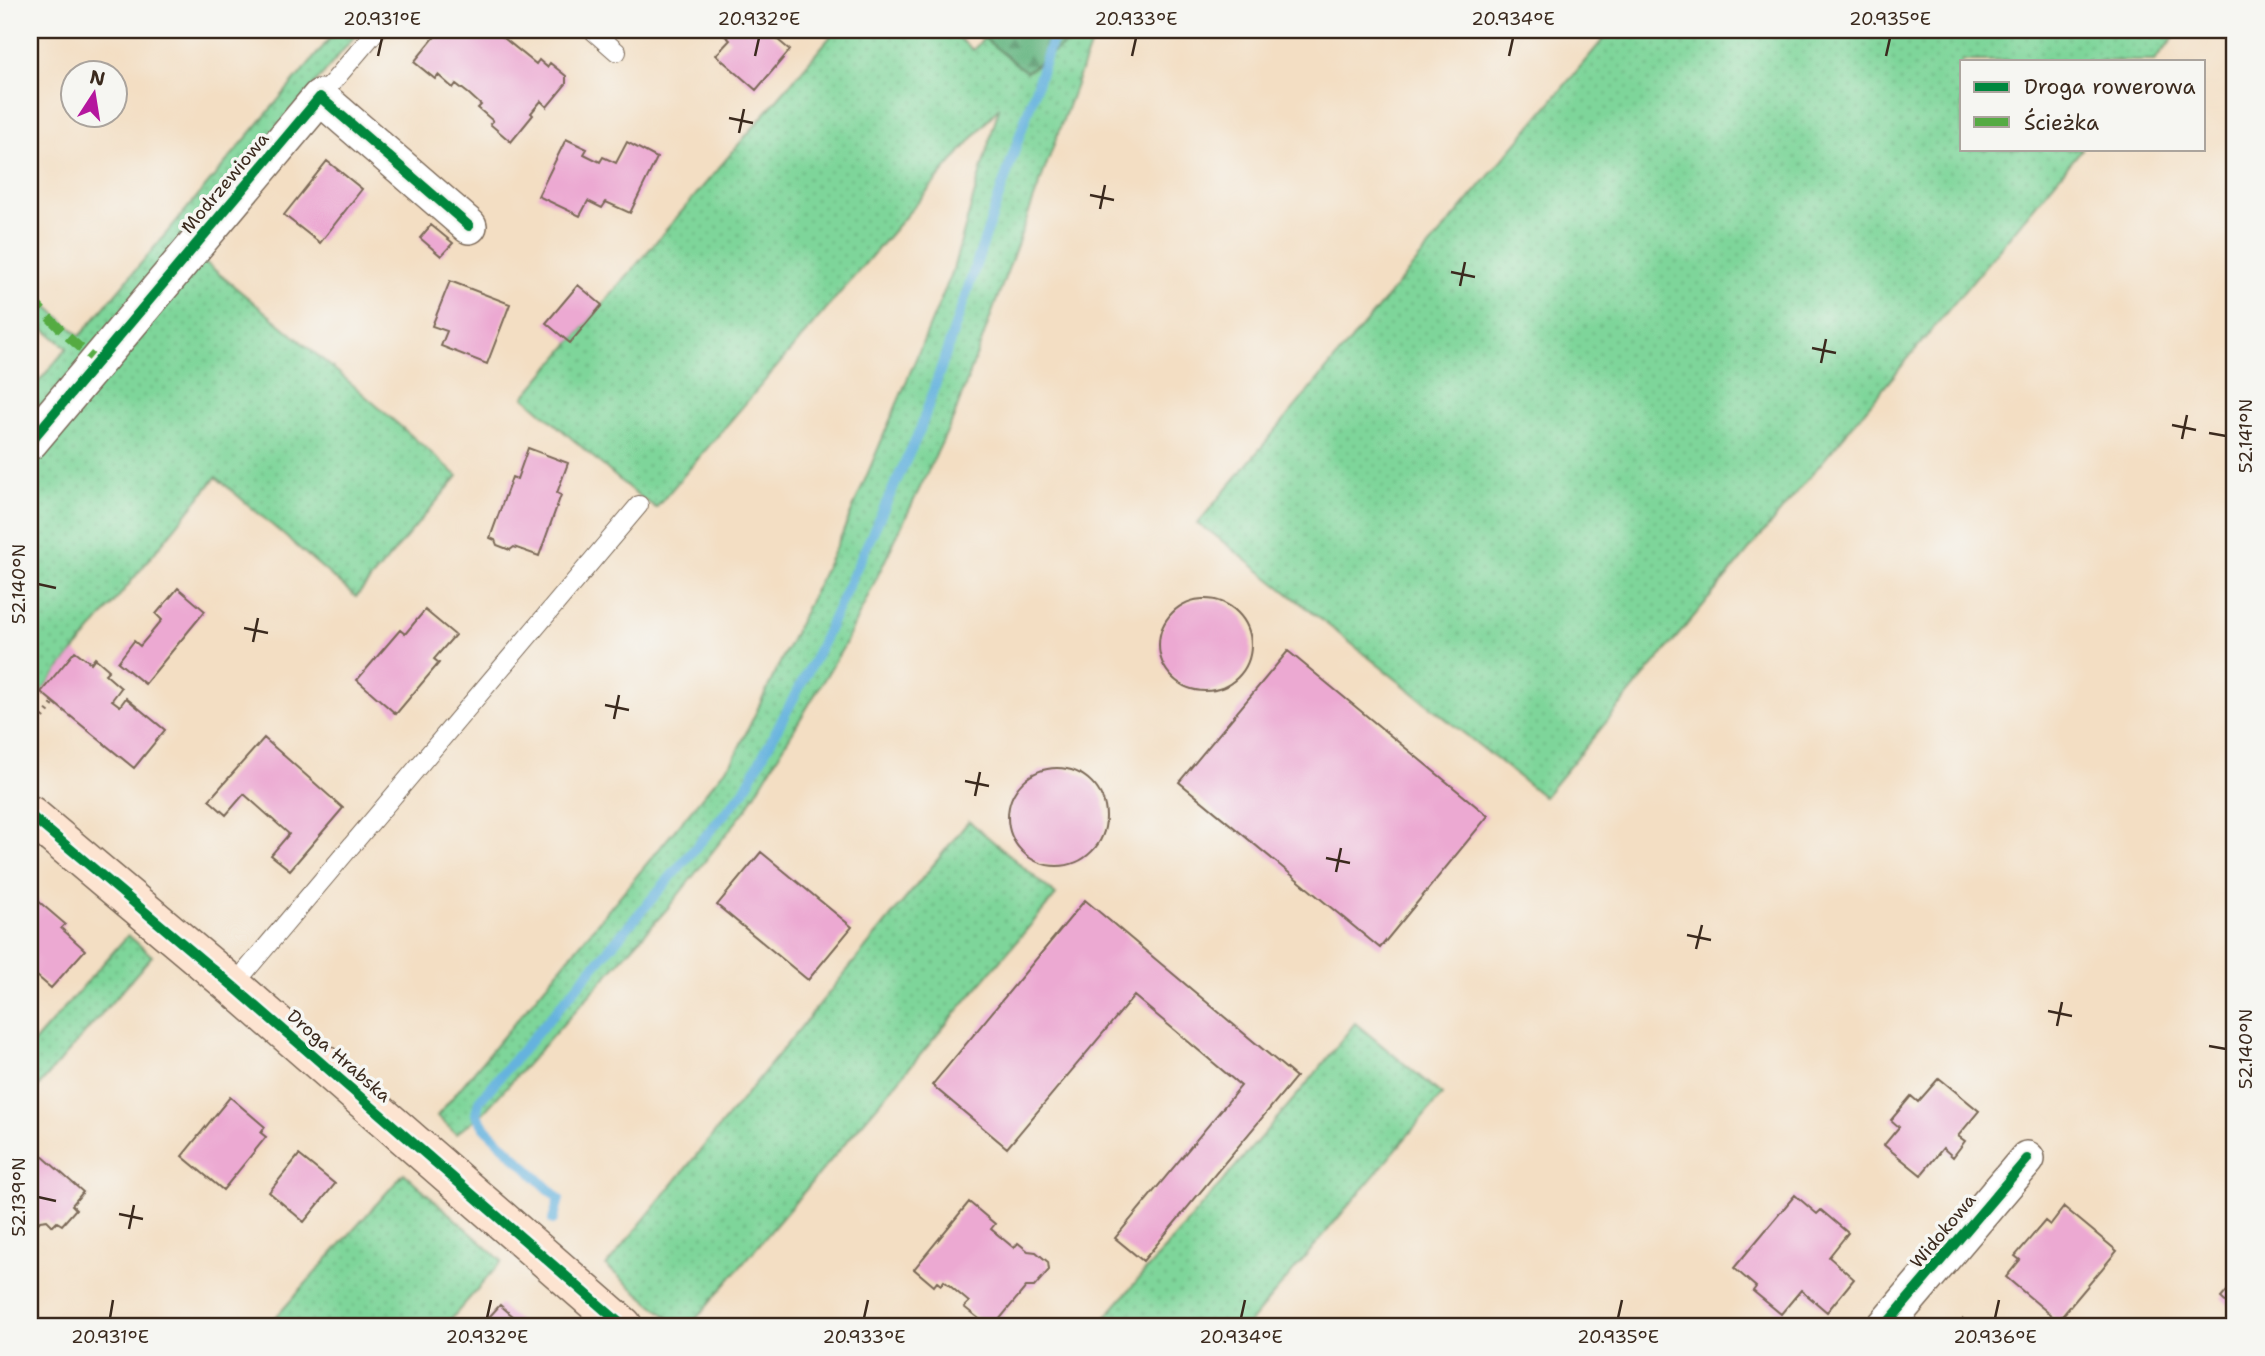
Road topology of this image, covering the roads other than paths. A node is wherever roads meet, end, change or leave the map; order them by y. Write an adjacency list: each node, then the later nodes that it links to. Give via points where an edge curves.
1 (377, 30): 4 (lane)
2 (592, 30): 3 (lane)
3 (617, 52)
4 (320, 97): 5 (street); 6 (street, Modrzewiowa)
5 (469, 226)
6 (30, 442)
7 (639, 505): 9 (lane)
8 (30, 815): 9 (street, Droga Hrabska)
9 (233, 986): 11 (street, Droga Hrabska)
10 (2027, 1159): 12 (street, Widokowa)
11 (623, 1326)
12 (1885, 1326)

